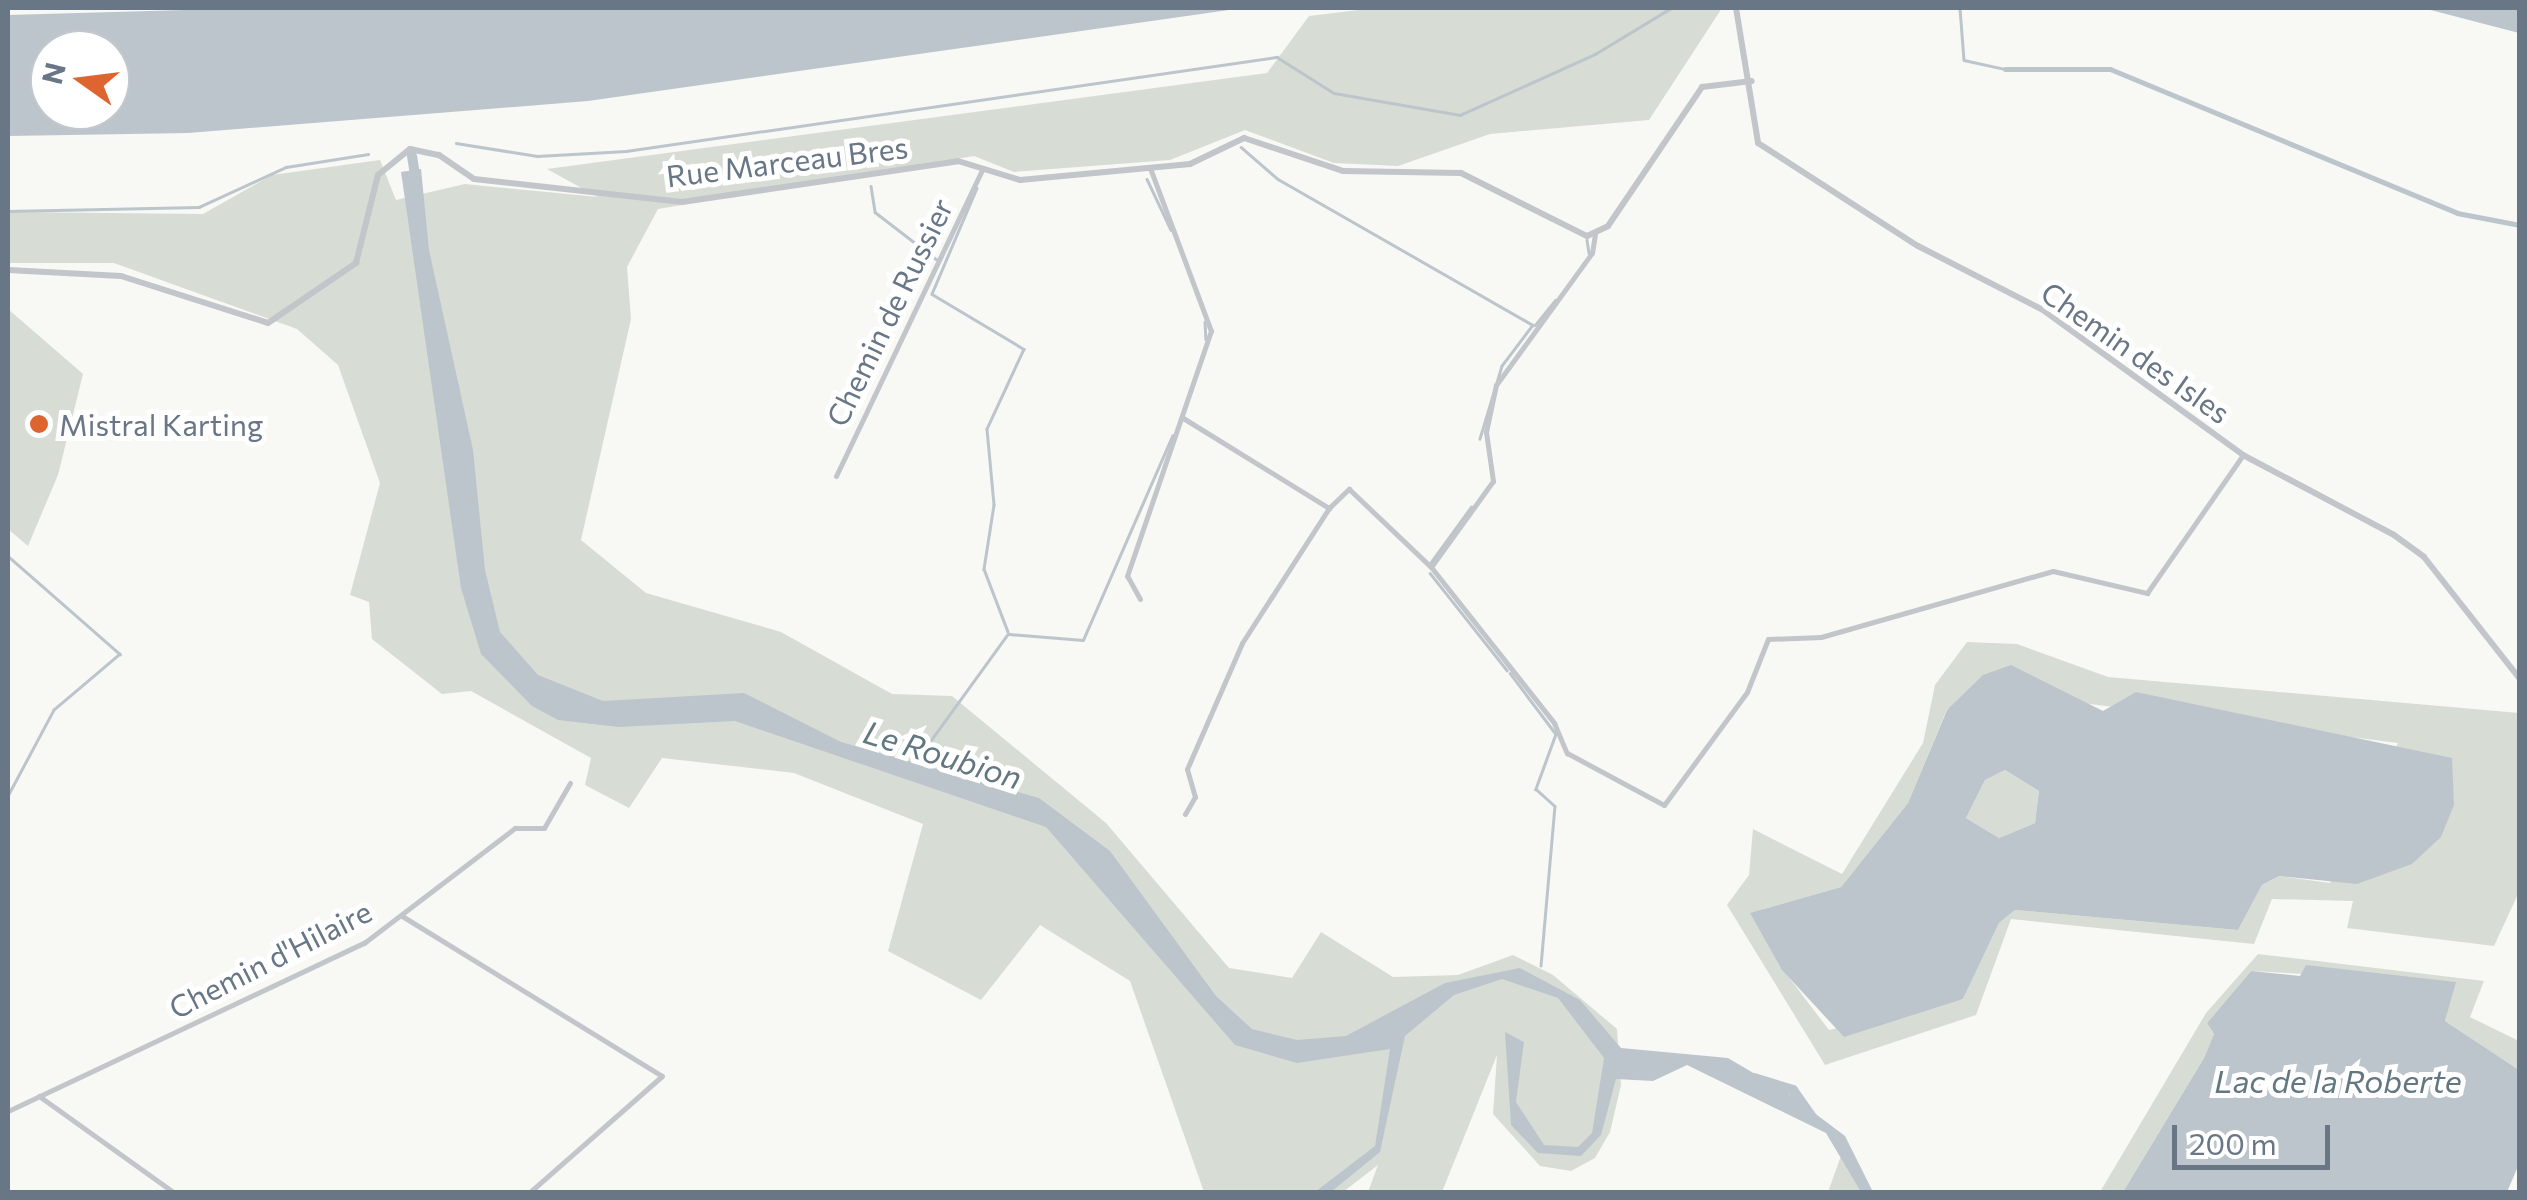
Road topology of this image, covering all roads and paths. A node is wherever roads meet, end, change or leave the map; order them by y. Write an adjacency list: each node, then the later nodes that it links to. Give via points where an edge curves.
1 (1736, 8): 2 (street, Chemin des Isles)
2 (1752, 81): 5 (street, via 1702,88); 8 (street, Chemin des Isles, via 1758,144 1769,153 1918,246 2043,310)
3 (983, 167): 4 (street, Rue Marceau Bres, via 1020,180); 6 (street, Rue Marceau Bres, via 958,161 682,202 474,179 439,155 410,149 378,175 356,263 268,323 121,276); 9 (street, Chemin de Russier)
4 (1150, 168): 5 (street, Rue Marceau Bres, via 1190,164 1244,138 1344,171 1462,174 1567,231); 7 (street, via 1211,332)
5 (1595, 234): 11 (street, via 1579,272 1496,386 1486,432 1493,481)
6 (8, 270)
7 (1183, 418): 10 (street); 12 (street, via 1127,576)
8 (2244, 456): 11 (street, via 2147,593 2053,571 1821,638 1768,639 1747,692 1664,805 1567,753 1554,722); 13 (street, Chemin des Isles, via 2424,557)
9 (836, 476)
10 (1329, 508): 11 (street, via 1349,489); 15 (street, via 1242,643 1187,768 1195,797)
11 (1429, 568)
12 (1140, 599)
13 (2520, 679)
14 (570, 783): 16 (street, Chemin d'Hilaire, via 544,828 515,828)
15 (1186, 814)
16 (402, 916): 17 (street, Chemin d'Hilaire, via 328,962); 20 (street, via 662,1076)
17 (39, 1096): 18 (street, Chemin d'Hilaire); 19 (street)
18 (8, 1110)
19 (173, 1192)
20 (530, 1192)

